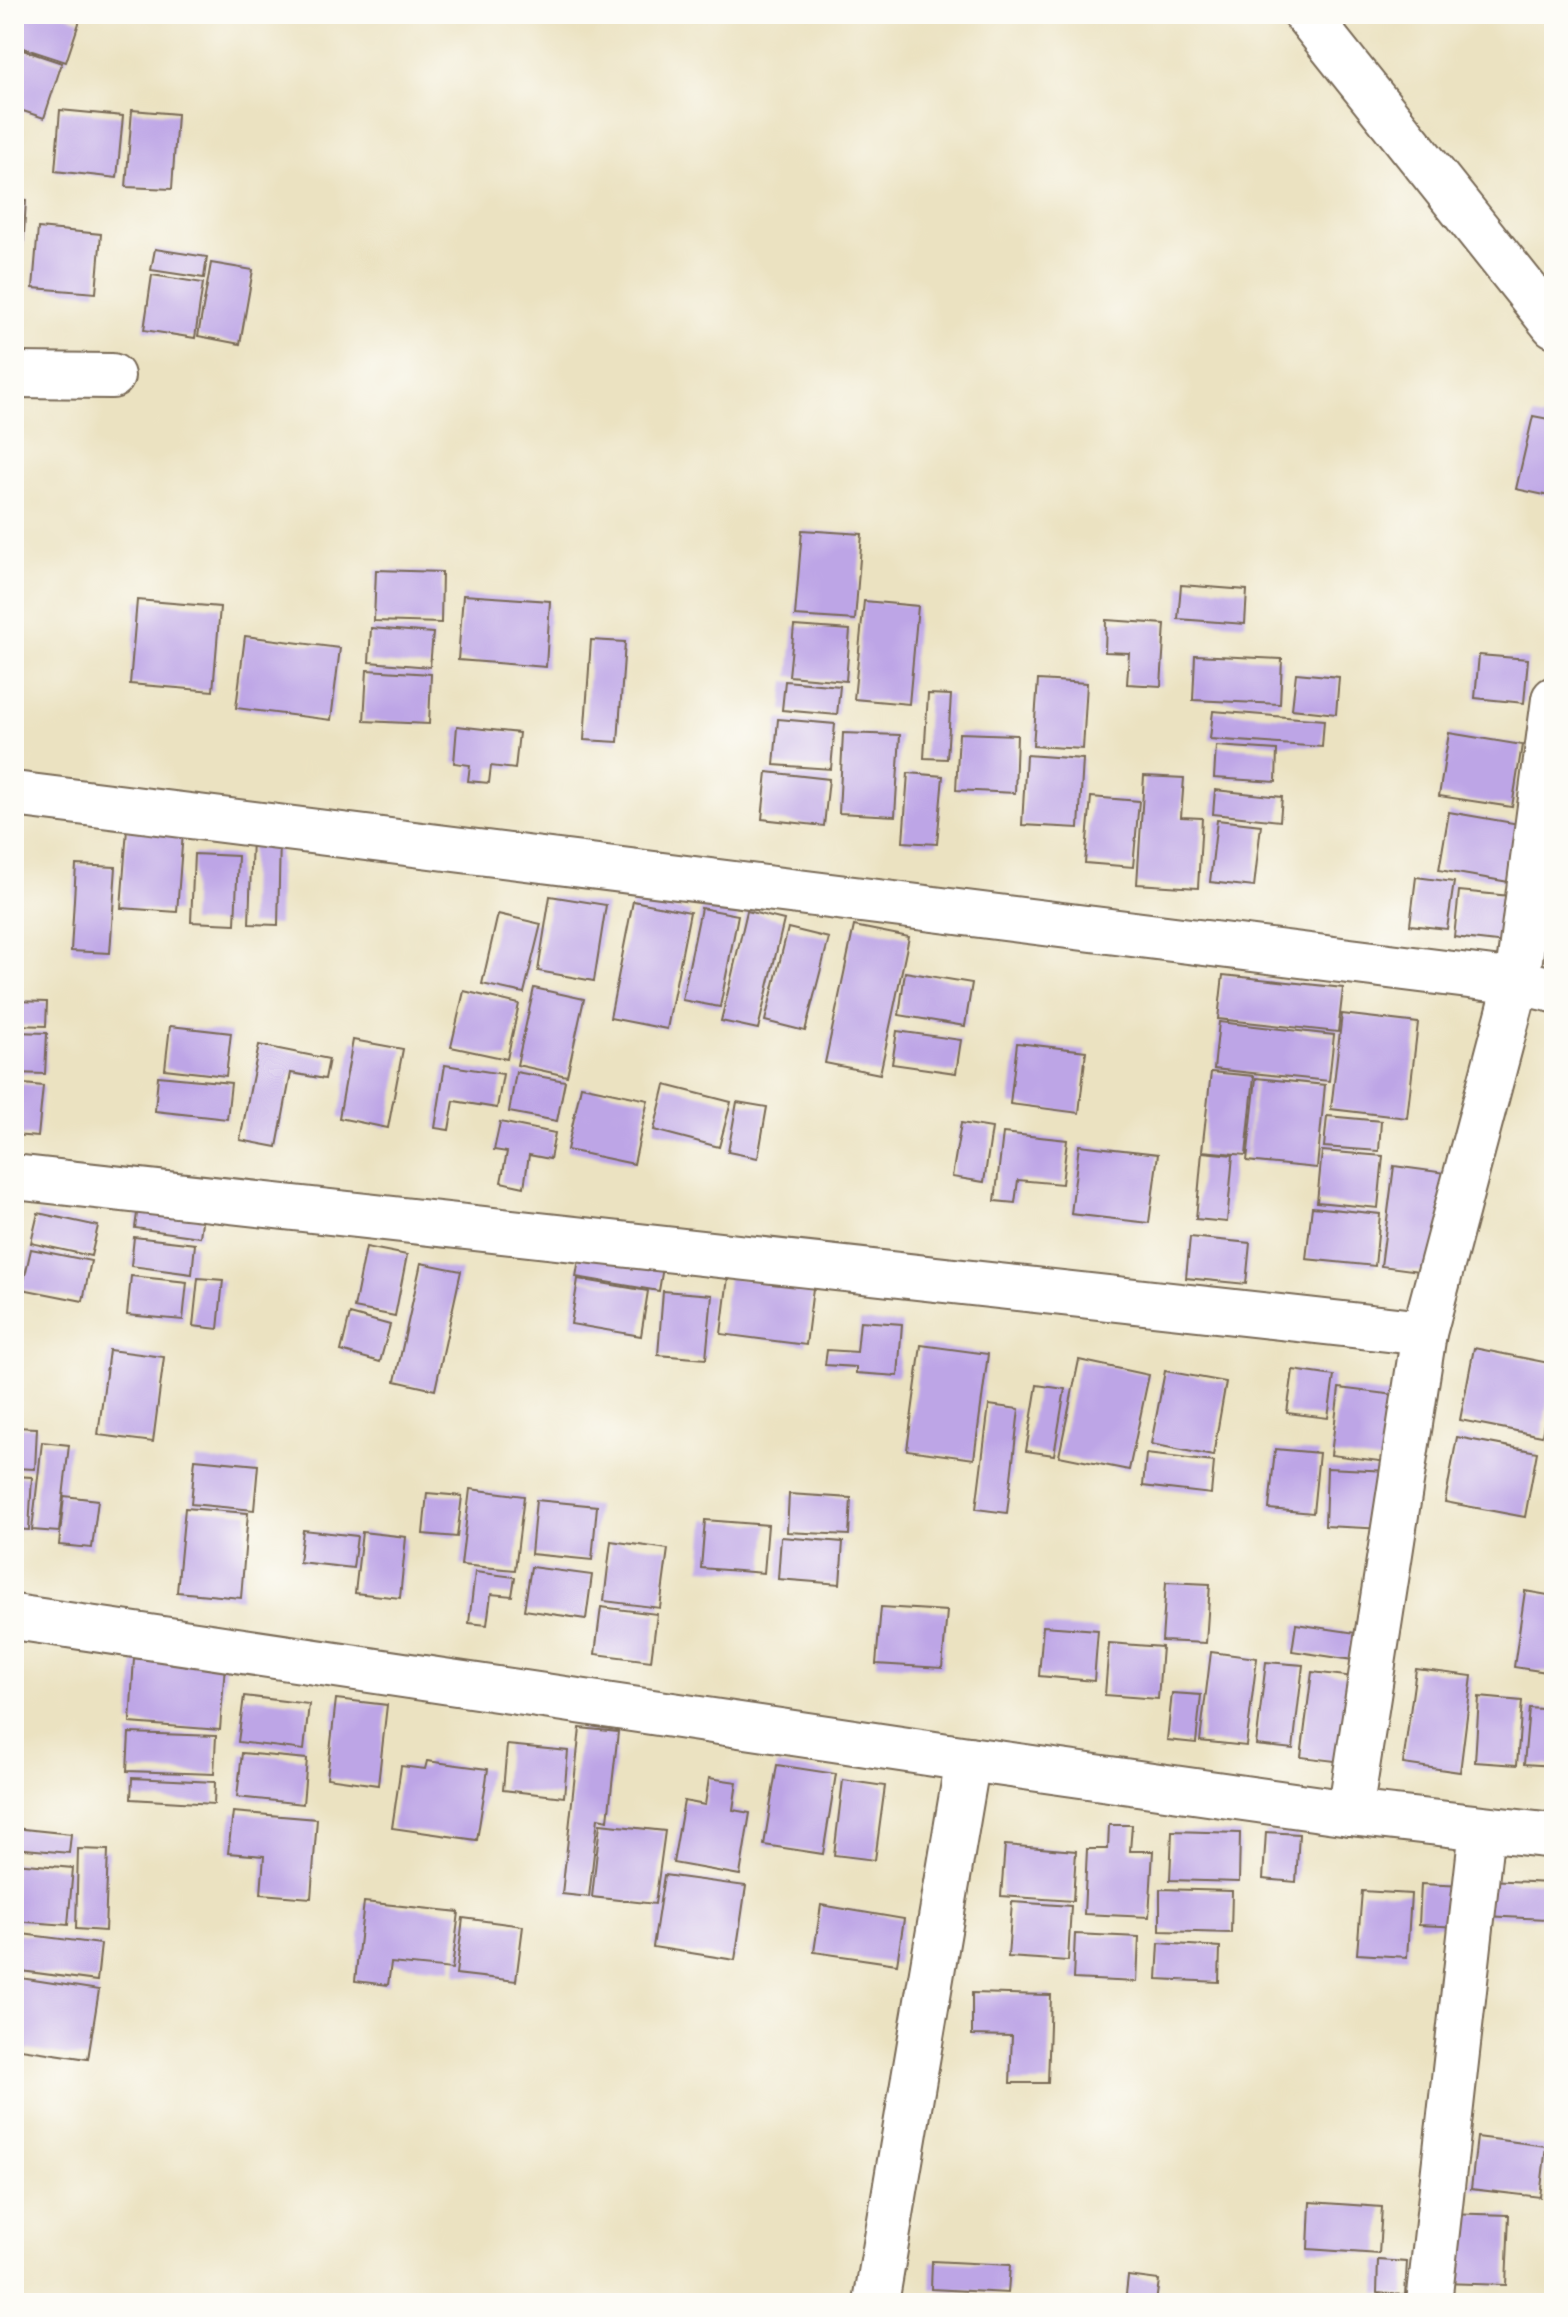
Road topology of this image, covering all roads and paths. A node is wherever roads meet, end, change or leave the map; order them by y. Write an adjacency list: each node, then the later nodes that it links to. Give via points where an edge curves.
1 (1306, 14): 2 (street)
2 (1554, 325)
3 (14, 375): 4 (street)
4 (112, 376)
5 (1554, 699): 7 (street)
6 (14, 794): 7 (street)
7 (1536, 986): 9 (street)
8 (14, 1177): 9 (street)
9 (1424, 1333): 12 (street)
10 (14, 1617): 11 (street)
11 (968, 1759): 12 (street); 15 (street)
12 (1350, 1813): 13 (street)
13 (1482, 1829): 14 (street); 16 (street)
14 (1554, 1836)
15 (876, 2303)
16 (1429, 2303)

